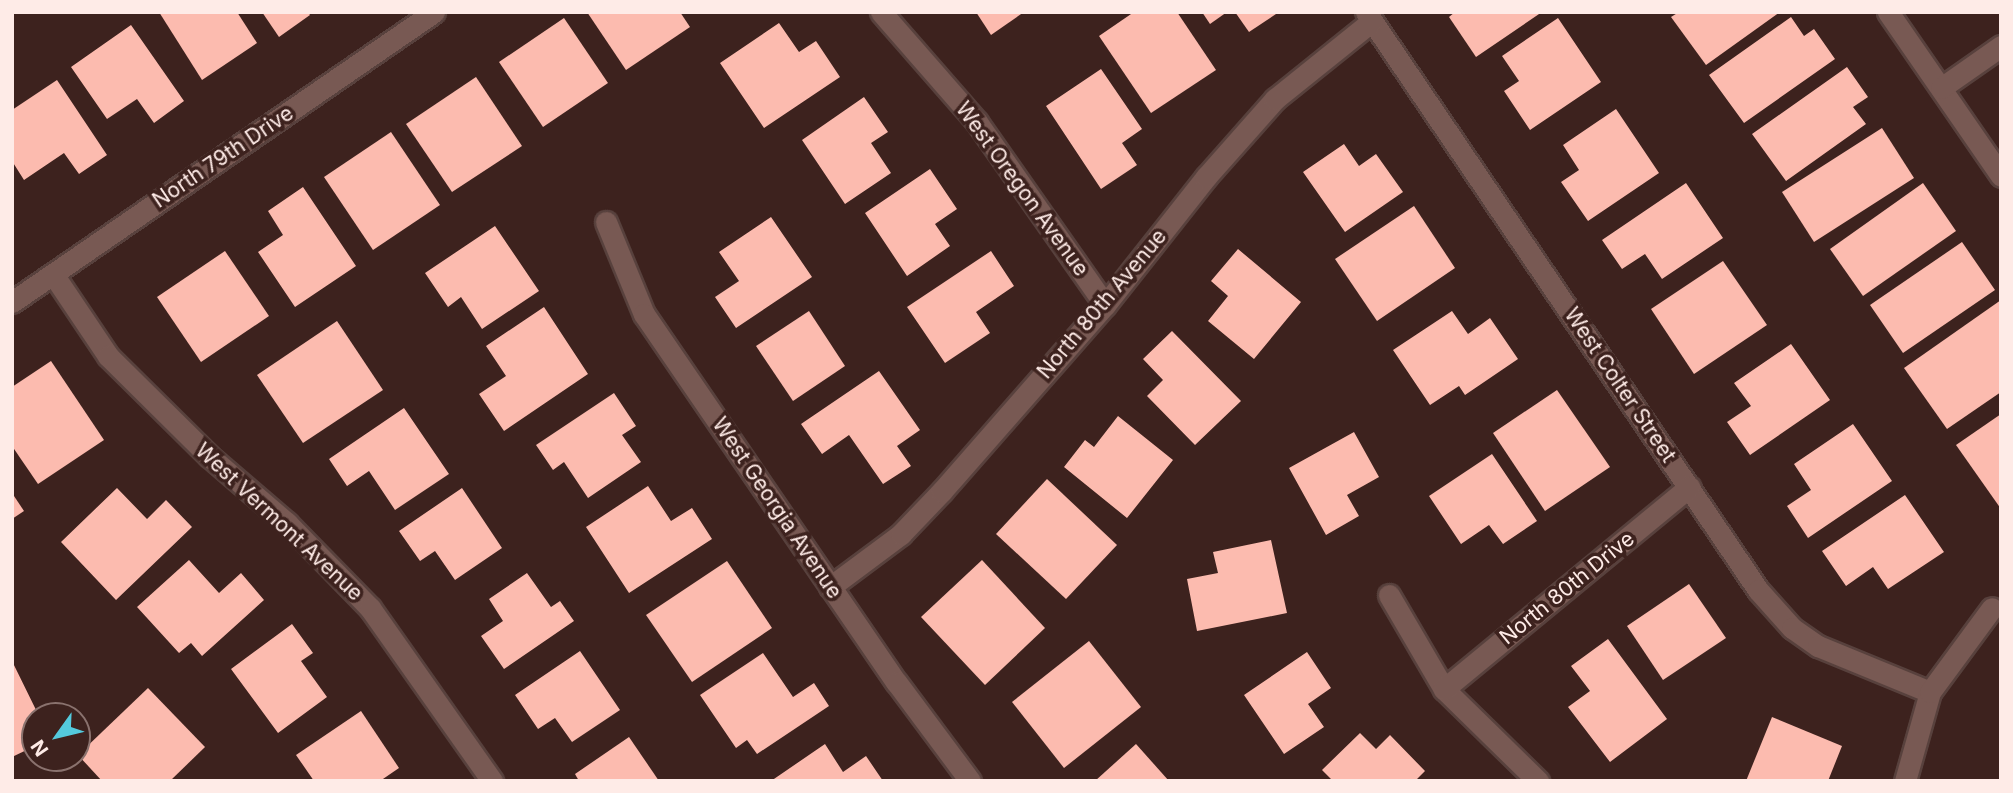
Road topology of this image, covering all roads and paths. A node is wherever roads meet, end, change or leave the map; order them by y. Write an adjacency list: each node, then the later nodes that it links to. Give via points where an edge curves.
1 (881, 12): 11 (street, West Oregon Avenue, via 985,132)
2 (1888, 12): 6 (street)
3 (421, 16): 9 (street, North 79th Drive)
4 (1369, 17): 11 (street, North 80th Avenue, via 1275,99 1206,177); 12 (street, West Colter Street)
5 (2001, 46): 6 (street)
6 (1941, 88): 7 (street)
7 (2001, 176)
8 (606, 222): 13 (street, West Georgia Avenue, via 644,313)
9 (53, 274): 10 (street, North 79th Drive); 18 (street, West Vermont Avenue, via 108,356 370,608)
10 (12, 302)
11 (1105, 305): 13 (street, North 80th Avenue, via 901,534)
12 (1689, 487): 16 (street, North 80th Drive); 17 (street, West Colter Street, via 1758,590 1792,628 1818,646)
13 (830, 587): 19 (street, West Georgia Avenue)
14 (1389, 595): 16 (street)
15 (1992, 608): 17 (street)
16 (1444, 689): 20 (street)
17 (1930, 692): 21 (street)
18 (492, 781)
19 (970, 781)
20 (1538, 781)
21 (1905, 781)

